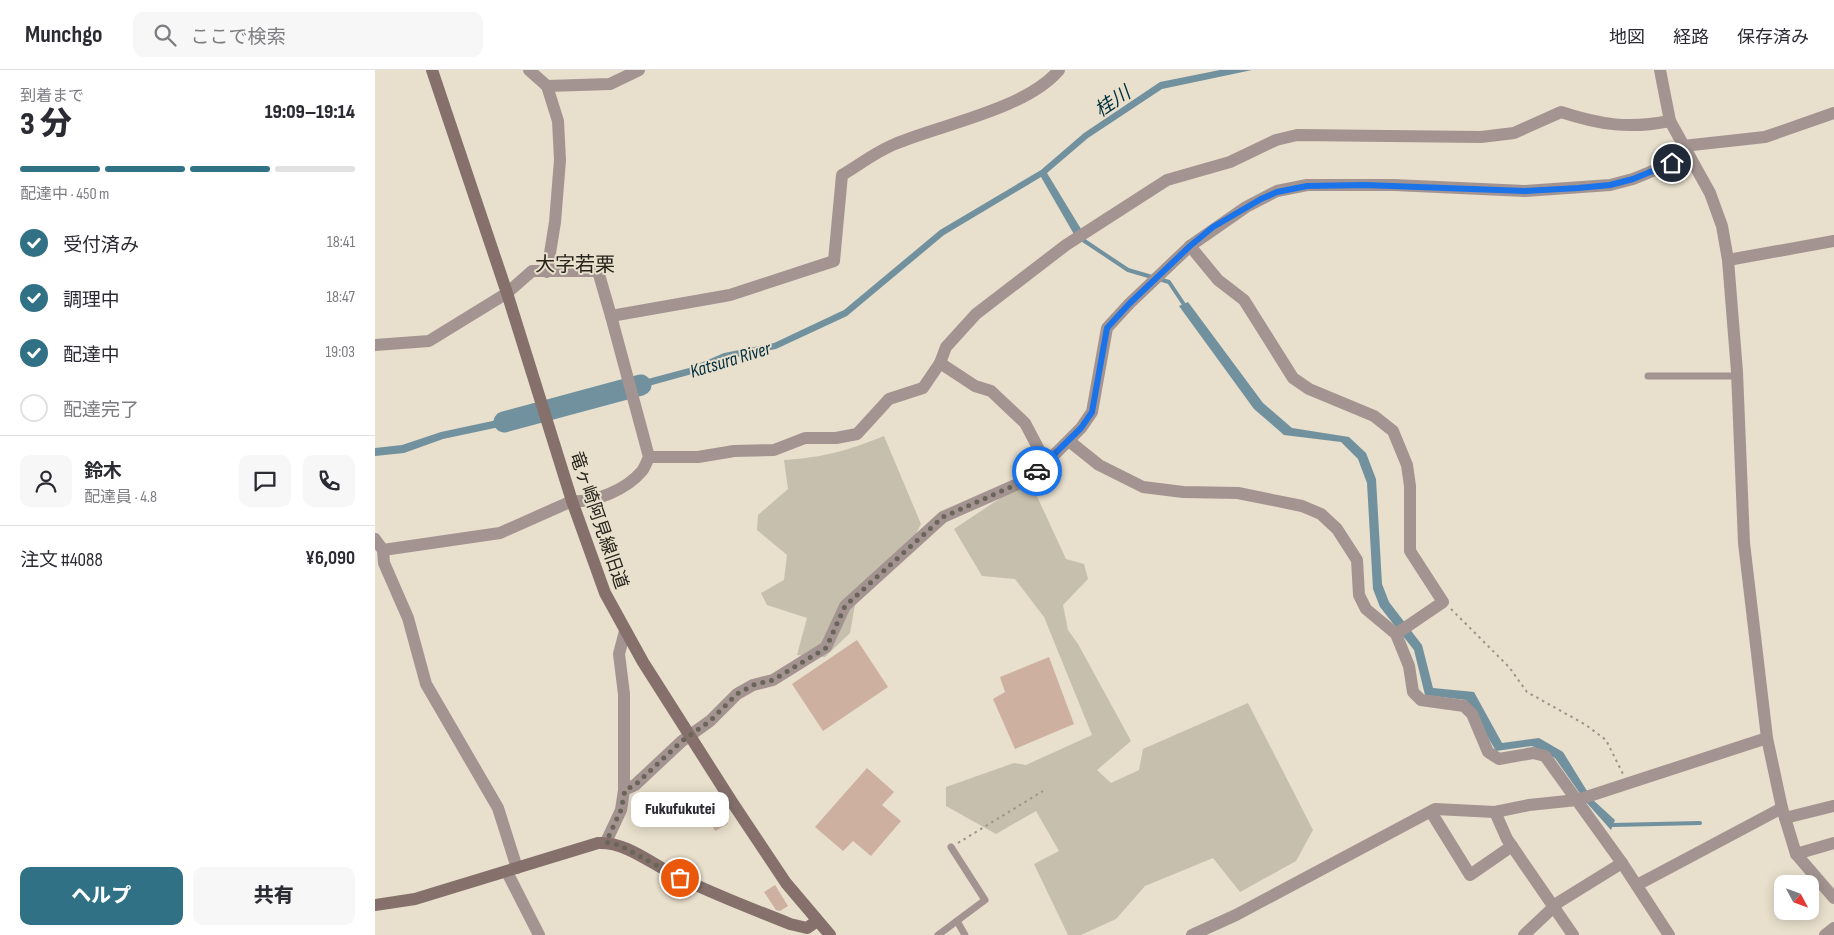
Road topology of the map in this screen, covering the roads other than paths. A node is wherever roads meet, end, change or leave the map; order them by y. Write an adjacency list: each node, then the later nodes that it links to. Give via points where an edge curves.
1 (432, 70): 14 (street, 竜ヶ崎阿見線旧道)
2 (529, 70): 6 (street)
3 (639, 70): 6 (street, via 610,84)
4 (1059, 70): 15 (street, via 1047,83 1013,102 893,144 842,175 834,261 730,295)
5 (1660, 70): 8 (street)
6 (547, 86): 13 (street, via 558,121 561,160)
7 (1834, 113): 9 (street, via 1765,137)
8 (1670, 121): 9 (street); 17 (street, via 1641,127 1590,122 1561,112 1514,133 1481,137 1297,135 1276,140 1230,162 1167,180 1066,245 976,314 946,347)
9 (1686, 151): 11 (street, via 1633,179 1578,188 1525,191 1377,185 1307,186 1277,192 1245,207); 12 (street, via 1710,193 1722,226)
10 (1834, 241): 12 (street)
11 (1190, 246): 20 (street, via 1107,328 1092,412); 27 (street, via 1218,280 1244,300 1293,378 1309,389 1374,416 1393,431 1407,465 1410,486 1410,551 1443,602)
12 (1728, 260): 19 (street)
13 (547, 272): 14 (street, via 532,271); 15 (street, via 598,271)
14 (507, 293): 16 (street, via 429,341); 23 (street, 竜ヶ崎阿見線旧道)
15 (611, 316): 21 (street)
16 (375, 345)
17 (940, 363): 21 (street, via 923,388 889,399 857,434 805,438 773,450 734,451 698,457); 22 (street, via 975,386 991,391 1019,417)
18 (1648, 376): 19 (lane)
19 (1737, 376): 29 (street, via 1744,544)
20 (1069, 441): 22 (street); 27 (street, via 1099,465 1143,488 1238,493 1302,506 1321,514 1337,529 1357,560 1359,595 1366,609)
21 (649, 457): 23 (street, via 642,471 608,495)
22 (1046, 463): 28 (street, via 1029,479 943,517 845,606 826,648 773,680 753,685 737,694 710,721)
23 (572, 501): 25 (street, via 500,532); 26 (street, 竜ヶ崎阿見線旧道, via 605,593)
24 (375, 539): 25 (street)
25 (383, 550): 42 (street, via 384,563 408,618 426,684 499,808)
26 (625, 631): 28 (street, 竜ヶ崎阿見線旧道); 30 (street, via 619,654 624,694)
27 (1397, 634): 31 (street, via 1409,666 1413,692 1421,700 1464,706 1472,714 1488,752 1499,759 1533,753 1545,756)
28 (689, 736): 30 (street, via 635,785); 47 (street, 竜ヶ崎阿見線旧道, via 763,849)
29 (1767, 738): 31 (street); 35 (street)
30 (625, 790): 36 (street, via 621,810)
31 (1577, 800): 34 (street); 41 (street)
32 (1833, 806): 35 (street)
33 (1431, 812): 34 (street, via 1435,809); 38 (street, via 1470,875); 54 (street)
34 (1495, 812): 38 (street)
35 (1784, 813): 40 (street); 43 (street)
36 (606, 842): 42 (street); 47 (street, via 619,845 680,878 790,924 807,928)
37 (1834, 843): 40 (street)
38 (1512, 846): 46 (street)
39 (951, 847): 48 (lane, via 985,900)
40 (1796, 854): 44 (street)
41 (1622, 863): 43 (street); 46 (street)
42 (512, 870): 45 (street, via 415,899); 50 (street)
43 (1637, 885): 57 (street)
44 (1834, 898)
45 (375, 905)
46 (1555, 906): 55 (street); 56 (street)
47 (817, 921): 51 (street, 竜ヶ崎阿見線旧道)
48 (957, 921): 52 (lane); 53 (lane)
49 (1834, 928): 58 (street)
50 (539, 935)
51 (830, 935)
52 (938, 935)
53 (965, 935)
54 (1192, 935)
55 (1524, 935)
56 (1573, 935)
57 (1669, 935)
58 (1825, 935)

